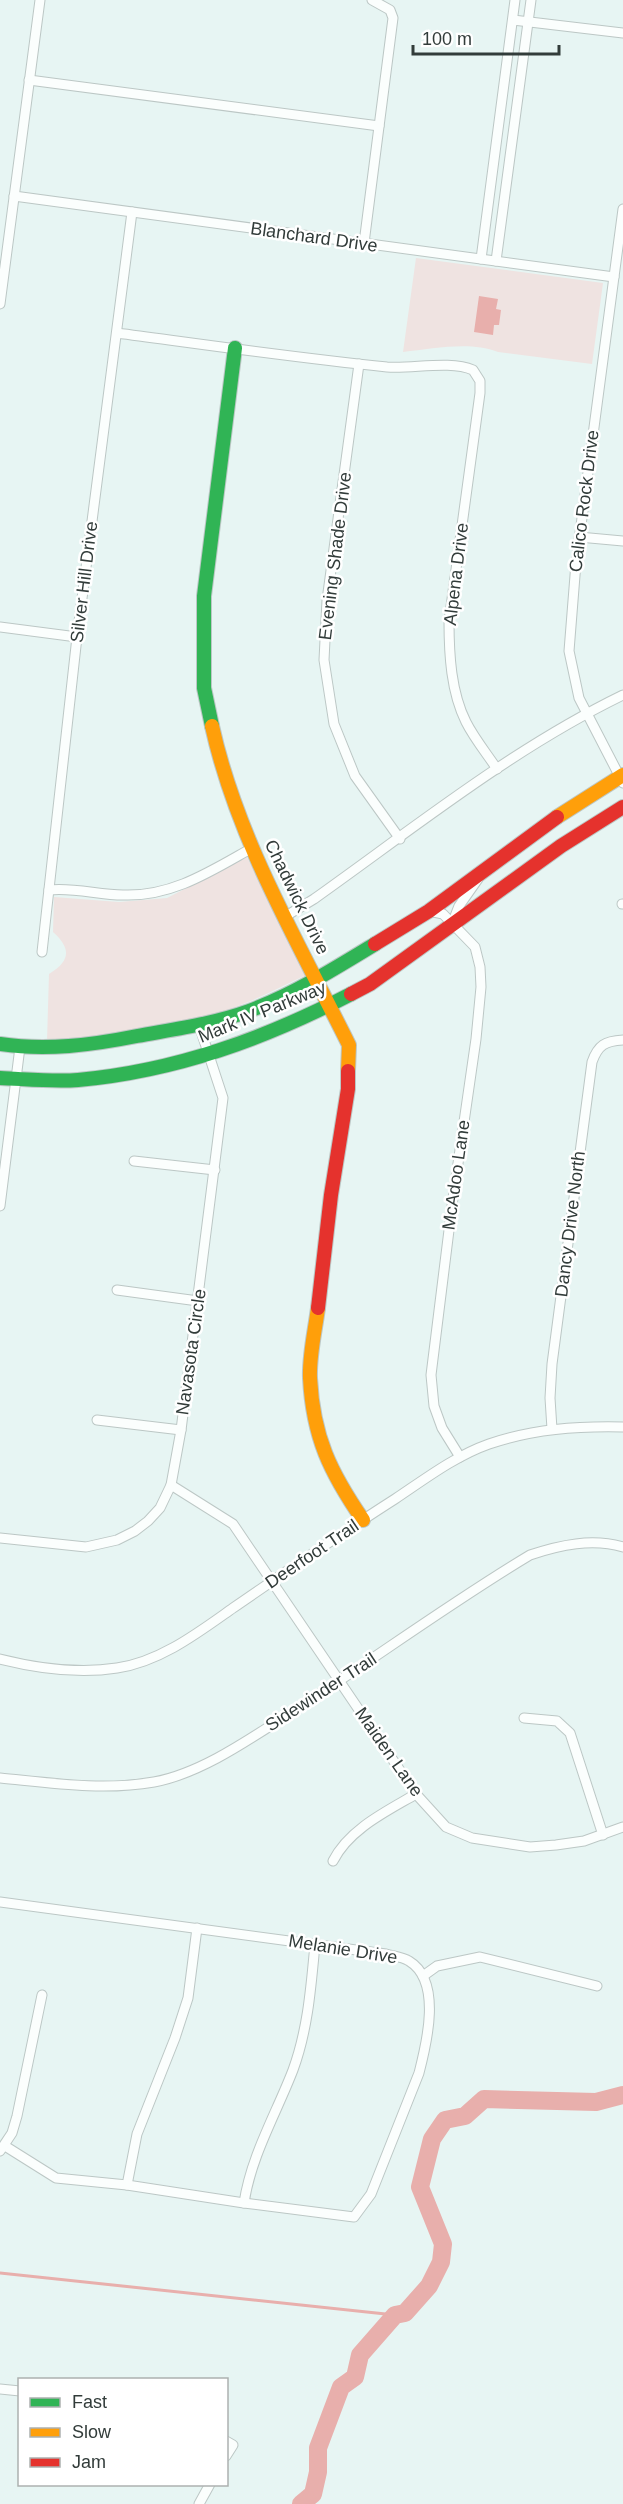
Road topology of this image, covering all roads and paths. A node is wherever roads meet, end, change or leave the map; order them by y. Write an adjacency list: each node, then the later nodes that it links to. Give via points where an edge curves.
1 (40, 0): 8 (street)
2 (372, 0): 9 (street, via 390,10 393,18)
3 (515, 0): 5 (street)
4 (531, 0): 6 (street)
5 (513, 20): 6 (street); 10 (street)
6 (528, 22): 7 (street); 11 (street)
7 (623, 33)
8 (29, 80): 9 (street); 12 (street)
9 (379, 126): 15 (street)
10 (497, 134): 11 (street); 16 (street)
11 (513, 136): 17 (street)
12 (14, 196): 14 (street, Blanchard Drive); 19 (street)
13 (623, 210): 18 (street, Calico Rock Drive)
14 (132, 212): 15 (street, Blanchard Drive); 20 (street, Silver Hill Drive)
15 (364, 243): 16 (street, Blanchard Drive)
16 (481, 259): 17 (street, Blanchard Drive)
17 (496, 261): 18 (street, Blanchard Drive)
18 (614, 277): 23 (street, Calico Rock Drive)
19 (0, 304)
20 (117, 333): 21 (street); 26 (street, Silver Hill Drive)
21 (235, 348): 22 (street); 33 (main road, Chadwick Drive, via 204,596 204,688 220,768)
22 (359, 364): 29 (street, Alpena Drive, via 402,368 457,365 473,370 480,381 449,621 449,649 456,694 466,721); 32 (street, Evening Shade Drive, via 327,600 324,660 334,724 355,776)
23 (579, 537): 24 (street); 28 (street, Calico Rock Drive, via 569,651)
24 (623, 541)
25 (0, 627): 26 (street)
26 (77, 637): 35 (street, Silver Hill Drive)
27 (623, 695): 28 (street)
28 (586, 713): 29 (street); 30 (street, Calico Rock Drive)
29 (497, 769): 32 (street)
30 (622, 778): 34 (main road, Mark IV Parkway, via 562,813)
31 (623, 807): 38 (main road, Mark IV Parkway, via 588,827)
32 (400, 839): 37 (street)
33 (252, 848): 35 (street, via 195,879 147,895); 37 (main road, Chadwick Drive)
34 (485, 870): 36 (main road, Mark IV Parkway); 38 (street, via 459,906)
35 (49, 890): 39 (street, Silver Hill Drive)
36 (429, 911): 38 (street, McAdoo Lane, via 443,914); 40 (main road, Mark IV Parkway)
37 (286, 916): 40 (main road, Chadwick Drive)
38 (451, 925): 41 (main road, Mark IV Parkway, via 370,984); 58 (street, McAdoo Lane, via 475,947 482,987 431,1375 434,1406)
39 (42, 952)
40 (318, 980): 41 (main road, Chadwick Drive); 42 (main road, Mark IV Parkway, via 248,1011)
41 (330, 1005): 46 (main road, Mark IV Parkway); 60 (main road, Chadwick Drive, via 349,1045 350,1058 311,1366 311,1398 325,1456 338,1484)
42 (199, 1025): 45 (main road, Mark IV Parkway, via 90,1045); 46 (street, Navasota Circle)
43 (623, 1040): 56 (street, Dancy Drive North, via 608,1041 597,1049 592,1062 552,1364)
44 (0, 1044): 45 (main road, Mark IV Parkway)
45 (20, 1047): 48 (street)
46 (208, 1055): 48 (main road, Mark IV Parkway, via 162,1068 76,1080); 50 (street, Navasota Circle, via 223,1098)
47 (0, 1078): 48 (main road, Mark IV Parkway)
48 (16, 1078): 51 (street)
49 (135, 1161): 50 (street)
50 (215, 1170): 53 (street, Navasota Circle)
51 (0, 1206)
52 (117, 1290): 53 (street)
53 (198, 1301): 57 (street, Navasota Circle)
54 (97, 1420): 57 (street)
55 (623, 1427): 56 (street, Deerfoot Trail)
56 (552, 1429): 58 (street, Deerfoot Trail, via 489,1444)
57 (181, 1430): 59 (street, Navasota Circle)
58 (460, 1457): 60 (street, Deerfoot Trail)
59 (171, 1485): 61 (street, Navasota Circle, via 160,1508 148,1521 117,1540 86,1547); 63 (street, Maiden Lane, via 233,1524)
60 (363, 1520): 63 (street, Deerfoot Trail)
61 (0, 1538)
62 (623, 1547): 65 (street, Sidewinder Trail, via 578,1543 530,1555)
63 (272, 1581): 64 (street, Deerfoot Trail, via 199,1632 140,1663 89,1669); 65 (street, Maiden Lane)
64 (0, 1659)
65 (340, 1681): 67 (street, Sidewinder Trail, via 271,1725 177,1776 154,1782 95,1786); 68 (street, Maiden Lane)
66 (524, 1718): 70 (street, via 557,1721 570,1733)
67 (0, 1778)
68 (416, 1794): 70 (street, Maiden Lane, via 446,1827 471,1838 530,1847); 71 (street, via 375,1818 340,1848)
69 (623, 1827): 70 (street, Maiden Lane)
70 (603, 1835)
71 (333, 1861)
72 (0, 1902): 73 (street, Melanie Drive)
73 (197, 1928): 74 (street, Melanie Drive); 79 (street, via 188,1998 137,2134)
74 (315, 1944): 75 (street, Melanie Drive, via 386,1954 409,1961); 80 (street, via 302,2040 255,2159)
75 (423, 1976): 76 (street, via 437,1966 480,1957); 80 (street, via 430,1997 419,2073 371,2194 354,2217)
76 (597, 1986)
77 (42, 1995): 78 (street, via 17,2116)
78 (3, 2149): 79 (street, via 56,2178)
79 (127, 2185): 80 (street)
80 (244, 2203)
81 (0, 2389): 82 (street)
82 (18, 2391)
83 (209, 2486): 84 (street)
84 (200, 2504)

